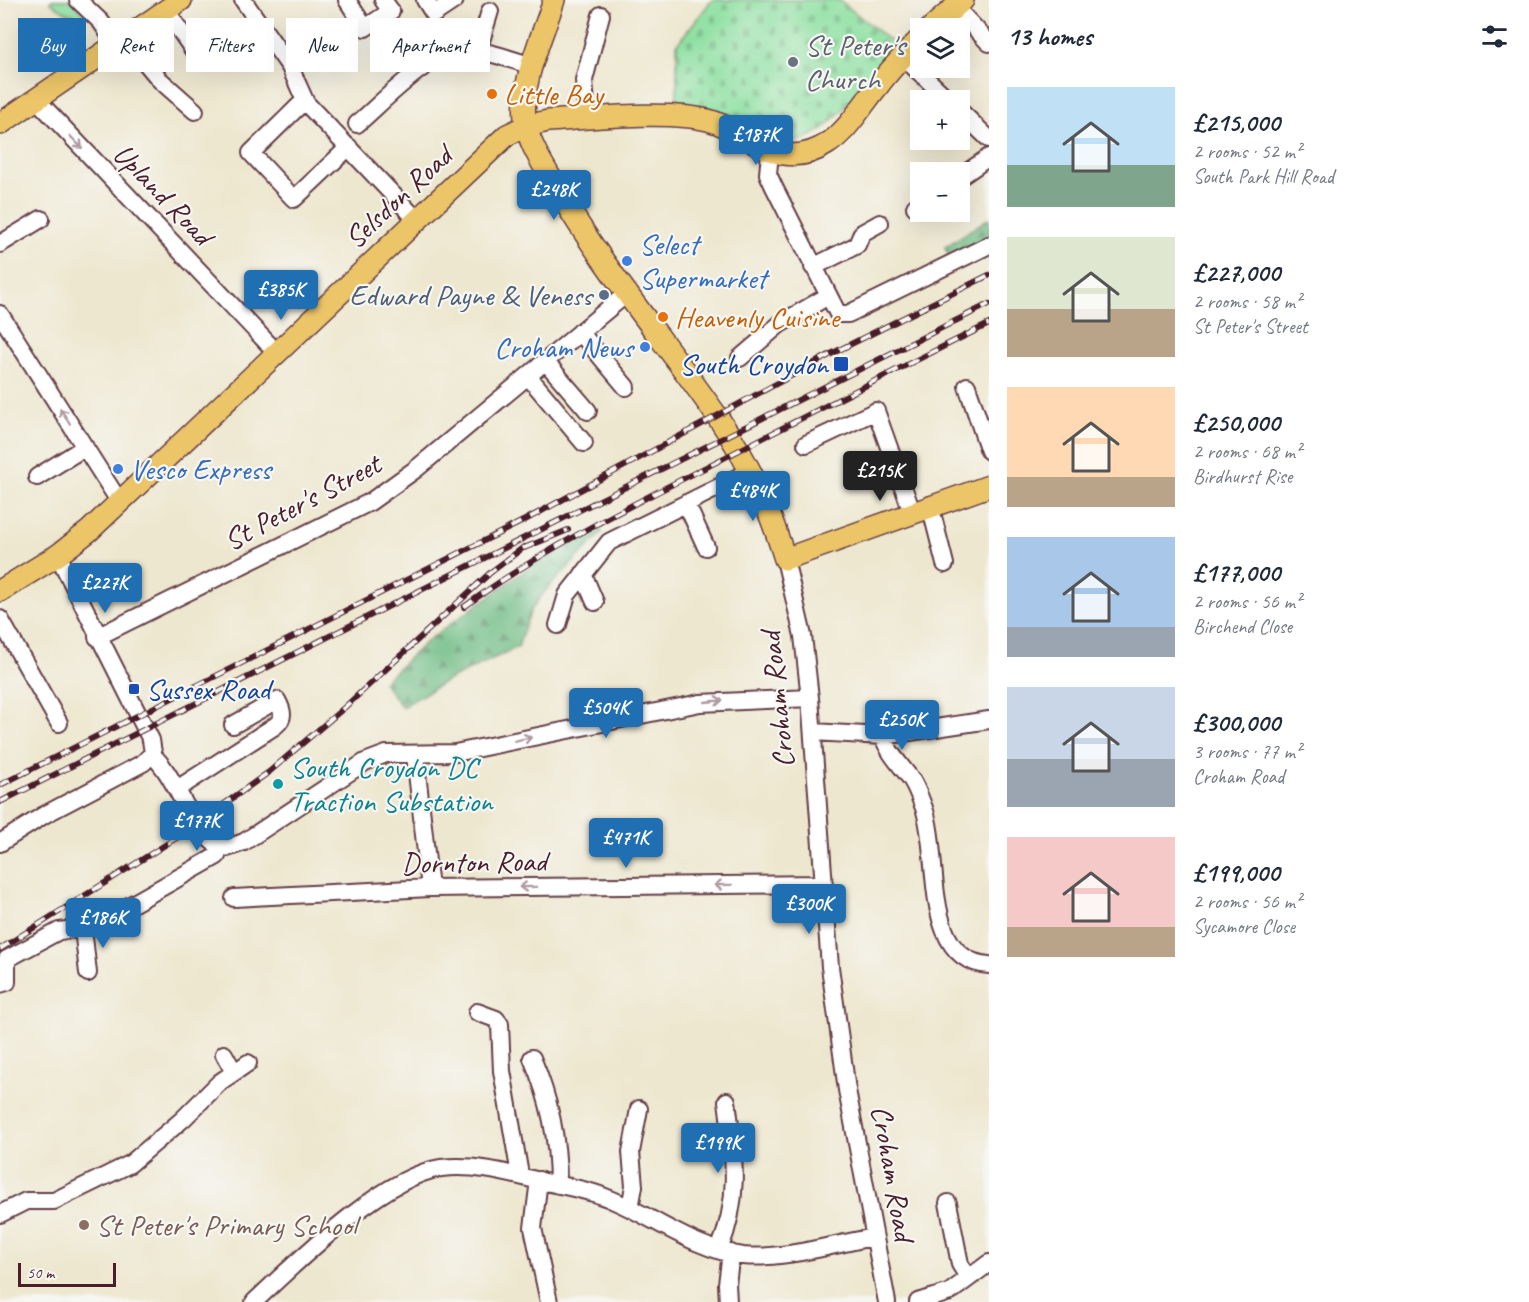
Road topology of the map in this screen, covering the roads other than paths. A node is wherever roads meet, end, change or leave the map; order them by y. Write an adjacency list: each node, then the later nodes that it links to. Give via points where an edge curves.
1 (78, 0): 15 (street)
2 (243, 0): 27 (street, via 290,67)
3 (347, 0): 4 (street, via 365,28 391,11)
4 (383, 0)
5 (425, 0): 6 (street, via 434,14)
6 (455, 0)
7 (554, 0): 22 (main road)
8 (959, 3): 14 (main road); 17 (street)
9 (174, 5): 12 (main road); 16 (street)
10 (490, 11): 13 (street)
11 (601, 15): 29 (street, via 584,80)
12 (155, 18)
13 (488, 18)
14 (942, 18)
15 (98, 19)
16 (186, 32)
17 (989, 43)
18 (910, 48): 20 (main road)
19 (490, 54): 22 (street)
20 (902, 56): 25 (street); 36 (main road, via 845,128 828,143 799,154)
21 (98, 57): 26 (main road)
22 (532, 66): 33 (main road, via 526,94)
23 (152, 72): 28 (street)
24 (421, 72): 32 (street)
25 (938, 90)
26 (36, 99): 31 (main road); 49 (street, Upland Road, one-way to 49)
27 (305, 100): 35 (street); 35 (street, via 251,153 286,192 294,199)
28 (195, 111)
29 (587, 118): 33 (main road, Selsdon Road); 36 (main road, Selsdon Road, via 697,118 723,125)
30 (970, 121): 34 (street)
31 (0, 124)
32 (357, 124)
33 (526, 126): 40 (main road, Selsdon Road, via 503,138); 45 (main road, Croham Road, via 561,196)
34 (989, 139)
35 (349, 147): 40 (street)
36 (770, 152): 44 (street, via 768,174)
37 (989, 157): 38 (street)
38 (970, 170)
39 (41, 219): 42 (street)
40 (417, 220): 49 (main road, Selsdon Road)
41 (880, 223): 44 (street, via 861,233 856,245)
42 (0, 244)
43 (989, 245): 46 (street, via 848,314 838,314)
44 (813, 267): 46 (street)
45 (625, 295): 48 (street, St Peter's Street); 60 (main road, Croham Road, via 720,421)
46 (828, 296): 50 (street, via 780,324)
47 (0, 315): 58 (street, one-way to 47)
48 (580, 332): 51 (street, St Peter's Street); 54 (street)
49 (276, 352): 63 (main road, Selsdon Road)
50 (740, 358)
51 (546, 362): 52 (street, St Peter's Street); 55 (street)
52 (528, 376): 56 (street); 75 (street, St Peter's Street, via 370,502)
53 (967, 386): 59 (street)
54 (626, 387)
55 (588, 411)
56 (584, 443)
57 (806, 444): 65 (street, via 876,411)
58 (85, 447): 61 (street); 63 (street)
59 (989, 451)
60 (752, 471): 64 (street); 68 (main road, Croham Road)
61 (37, 477)
62 (989, 486): 65 (main road)
63 (119, 501): 67 (main road, Selsdon Road)
64 (686, 503): 66 (street); 70 (street, via 609,542)
65 (921, 508): 68 (main road); 69 (street)
66 (706, 547)
67 (58, 555): 71 (main road, Selsdon Road); 75 (street)
68 (785, 559): 76 (street, Croham Road, via 803,636)
69 (945, 564)
70 (583, 574): 72 (street); 74 (street, via 567,595)
71 (2, 586)
72 (595, 602)
73 (0, 619): 78 (street)
74 (558, 625)
75 (97, 637): 83 (street, via 151,740)
76 (810, 698): 80 (street, Croham Road); 82 (street, one-way to 76, via 455,753 700,703)
77 (989, 720): 81 (street)
78 (59, 723)
79 (233, 725): 84 (street, via 277,700 283,711 275,726)
80 (813, 732): 81 (street); 87 (street, Croham Road)
81 (883, 736): 91 (street, via 912,781 925,810 946,939 962,958)
82 (409, 754): 86 (street, via 386,754 371,759 240,844); 88 (street)
83 (152, 755): 84 (street); 85 (street)
84 (177, 789): 86 (street, via 203,833)
85 (0, 843)
86 (220, 846): 90 (street, via 217,856)
87 (824, 884): 88 (street, Dornton Road, one-way to 88); 105 (street, Croham Road, via 845,1078)
88 (430, 888): 89 (street, Dornton Road)
89 (234, 898)
90 (83, 928): 92 (street); 93 (street, via 59,931 7,959 7,982)
91 (989, 965)
92 (88, 973)
93 (0, 984)
94 (477, 1012): 99 (street, via 500,1024 502,1071)
95 (224, 1054): 104 (street, via 241,1068 145,1154 54,1201 26,1201)
96 (532, 1058): 101 (street, via 548,1095 557,1146)
97 (728, 1101): 106 (street, via 736,1187)
98 (639, 1109): 103 (street, via 631,1152)
99 (520, 1175): 100 (street); 109 (street, via 459,1167 436,1169 412,1178 344,1223)
100 (539, 1180): 101 (street); 110 (street, via 533,1228)
101 (558, 1185): 103 (street)
102 (948, 1203): 108 (street, via 960,1264)
103 (630, 1208): 106 (street, via 683,1236)
104 (0, 1214)
105 (874, 1237): 106 (street, via 775,1255 749,1256); 112 (street, Croham Road)
106 (725, 1251): 111 (street)
107 (989, 1263): 108 (street)
108 (968, 1277): 113 (street, via 940,1297)
109 (254, 1302)
110 (549, 1302)
111 (728, 1302)
112 (887, 1302)
113 (918, 1302)

